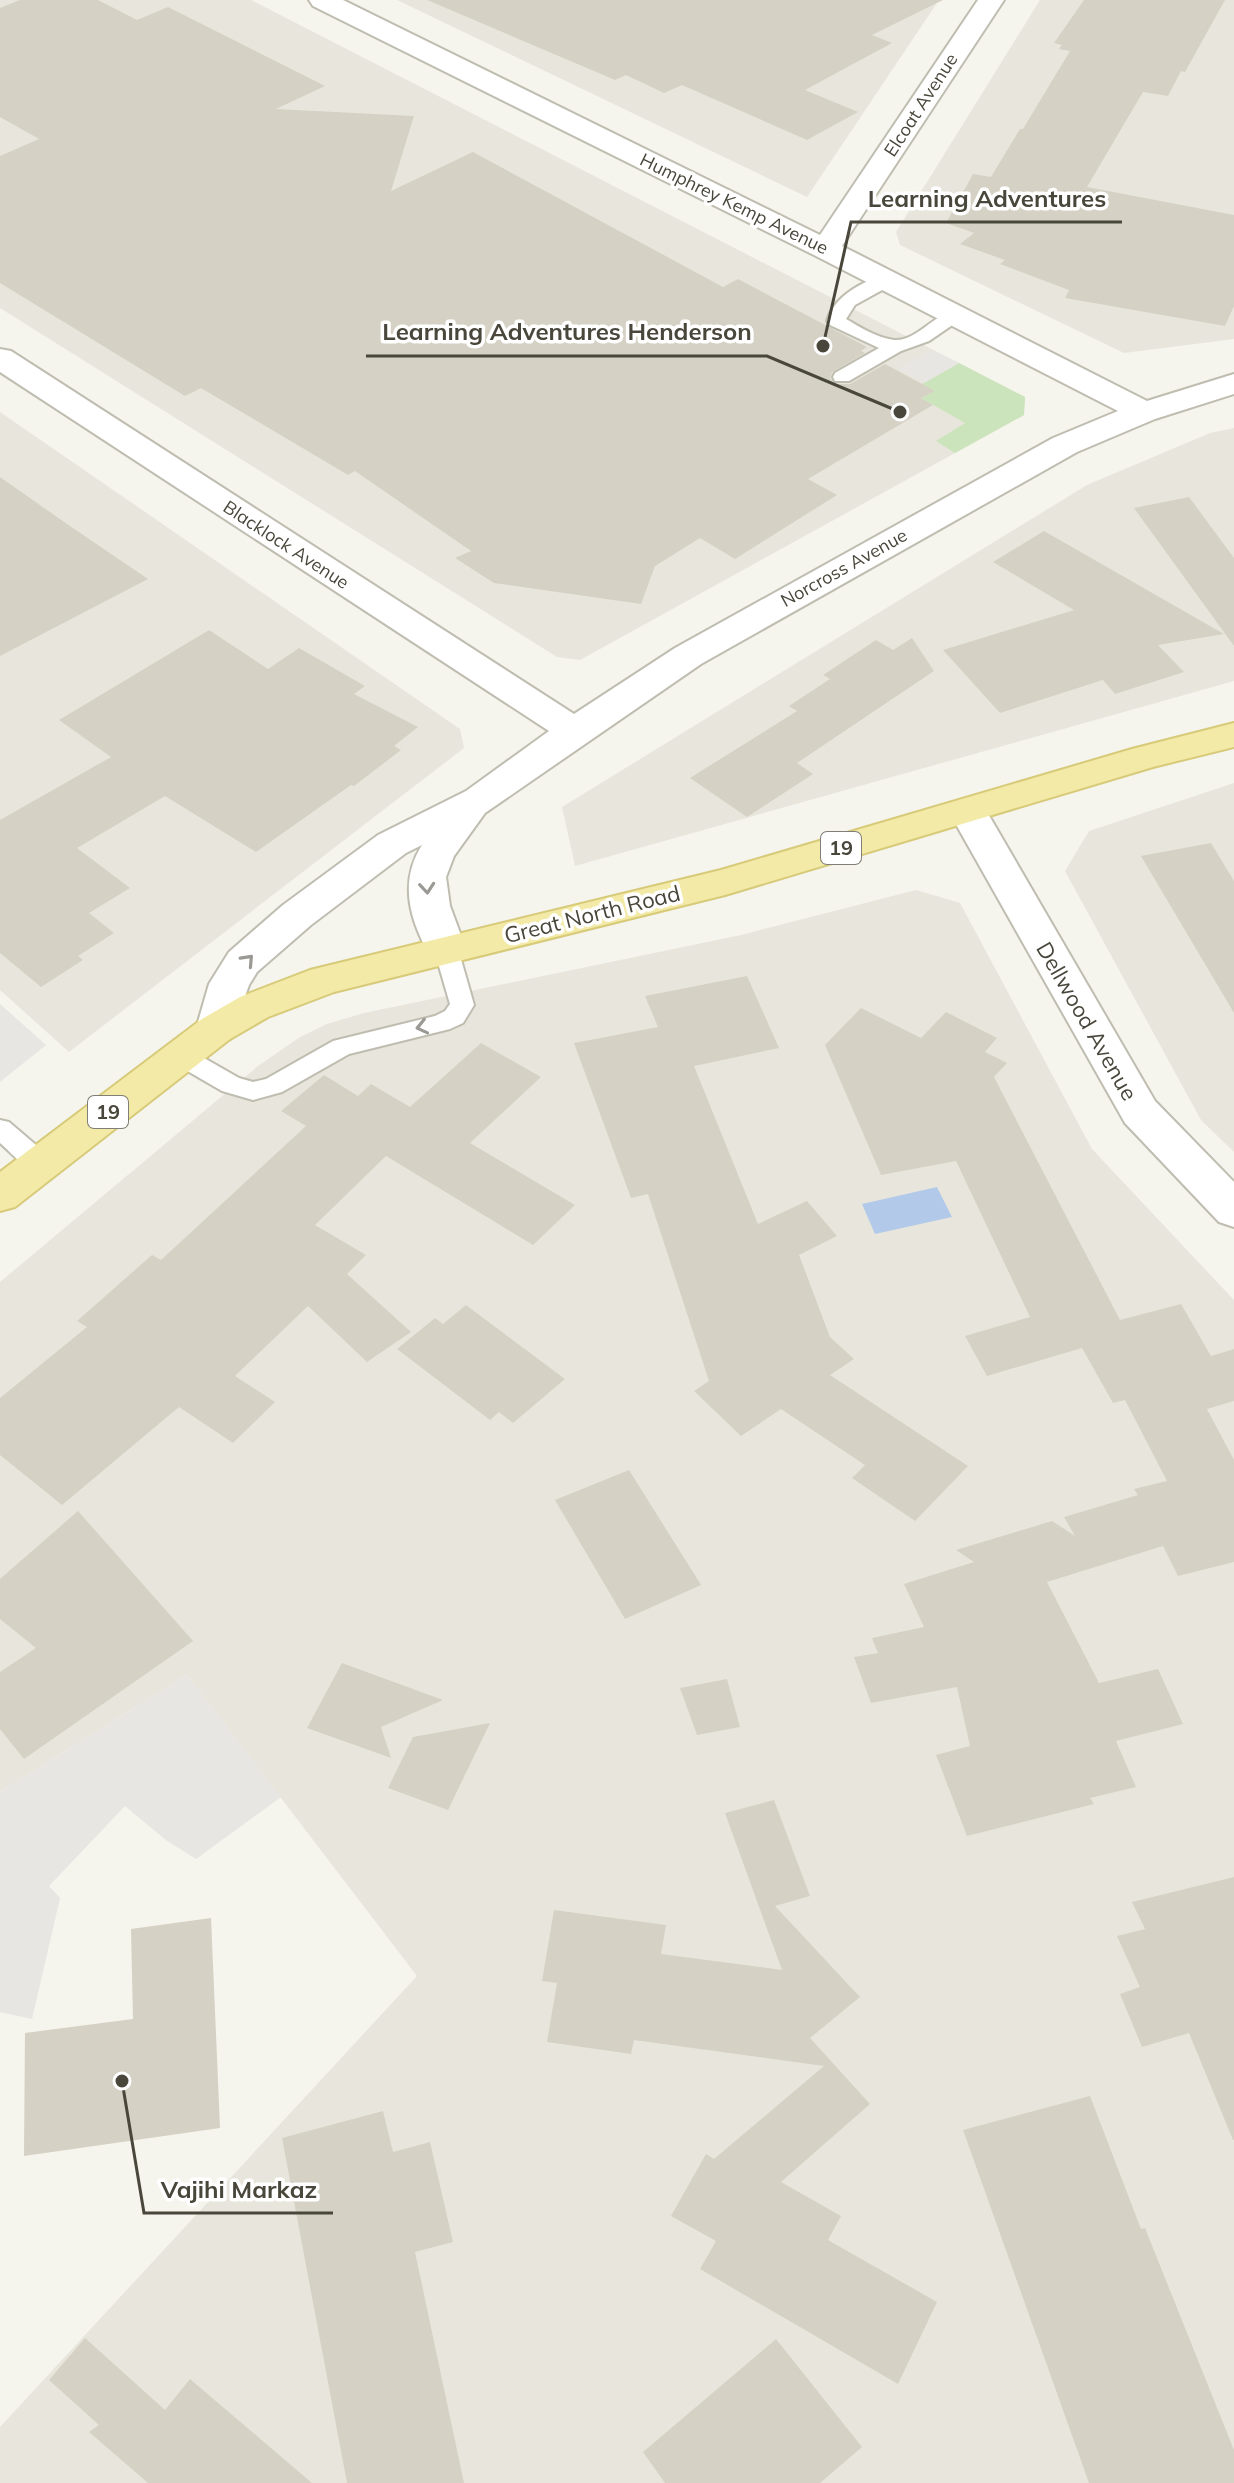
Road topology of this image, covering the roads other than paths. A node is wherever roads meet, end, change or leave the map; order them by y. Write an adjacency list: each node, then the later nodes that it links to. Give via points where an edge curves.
1 (322, 0): 3 (street, Humphrey Kemp Avenue)
2 (991, 0): 3 (street, Elcoat Avenue)
3 (825, 249): 4 (street, Humphrey Kemp Avenue)
4 (887, 280): 5 (street, Humphrey Kemp Avenue); 6 (lane, via 846,303 835,318)
5 (958, 315): 6 (lane, via 911,346); 10 (street, Humphrey Kemp Avenue)
6 (894, 347): 8 (lane)
7 (0, 358): 11 (street, Blacklock Avenue)
8 (842, 377)
9 (1234, 384): 10 (street, Norcross Avenue)
10 (1144, 412): 11 (street, Norcross Avenue, via 1018,470 688,656)
11 (574, 731): 13 (street, Norcross Avenue)
12 (1234, 735): 14 (main road, Great North Road / 19)
13 (479, 800): 15 (street, Norcross Avenue, one-way to 15, via 426,870 428,901); 16 (street, Norcross Avenue, one-way to 13, via 229,984 243,962 392,844)
14 (968, 812): 15 (main road, Great North Road / 19, via 725,882); 21 (street, Dellwood Avenue, via 1140,1112)
15 (446, 949): 16 (main road, Great North Road / 19, via 283,994); 17 (lane, one-way to 17, via 462,1005 441,1023 342,1047 273,1086 253,1091 231,1085)
16 (216, 1029): 17 (main road, Great North Road / 19)
17 (181, 1056): 19 (main road, Great North Road / 19)
18 (0, 1129): 19 (lane)
19 (41, 1164): 20 (main road, Great North Road / 19)
20 (0, 1195)
21 (1234, 1210)

